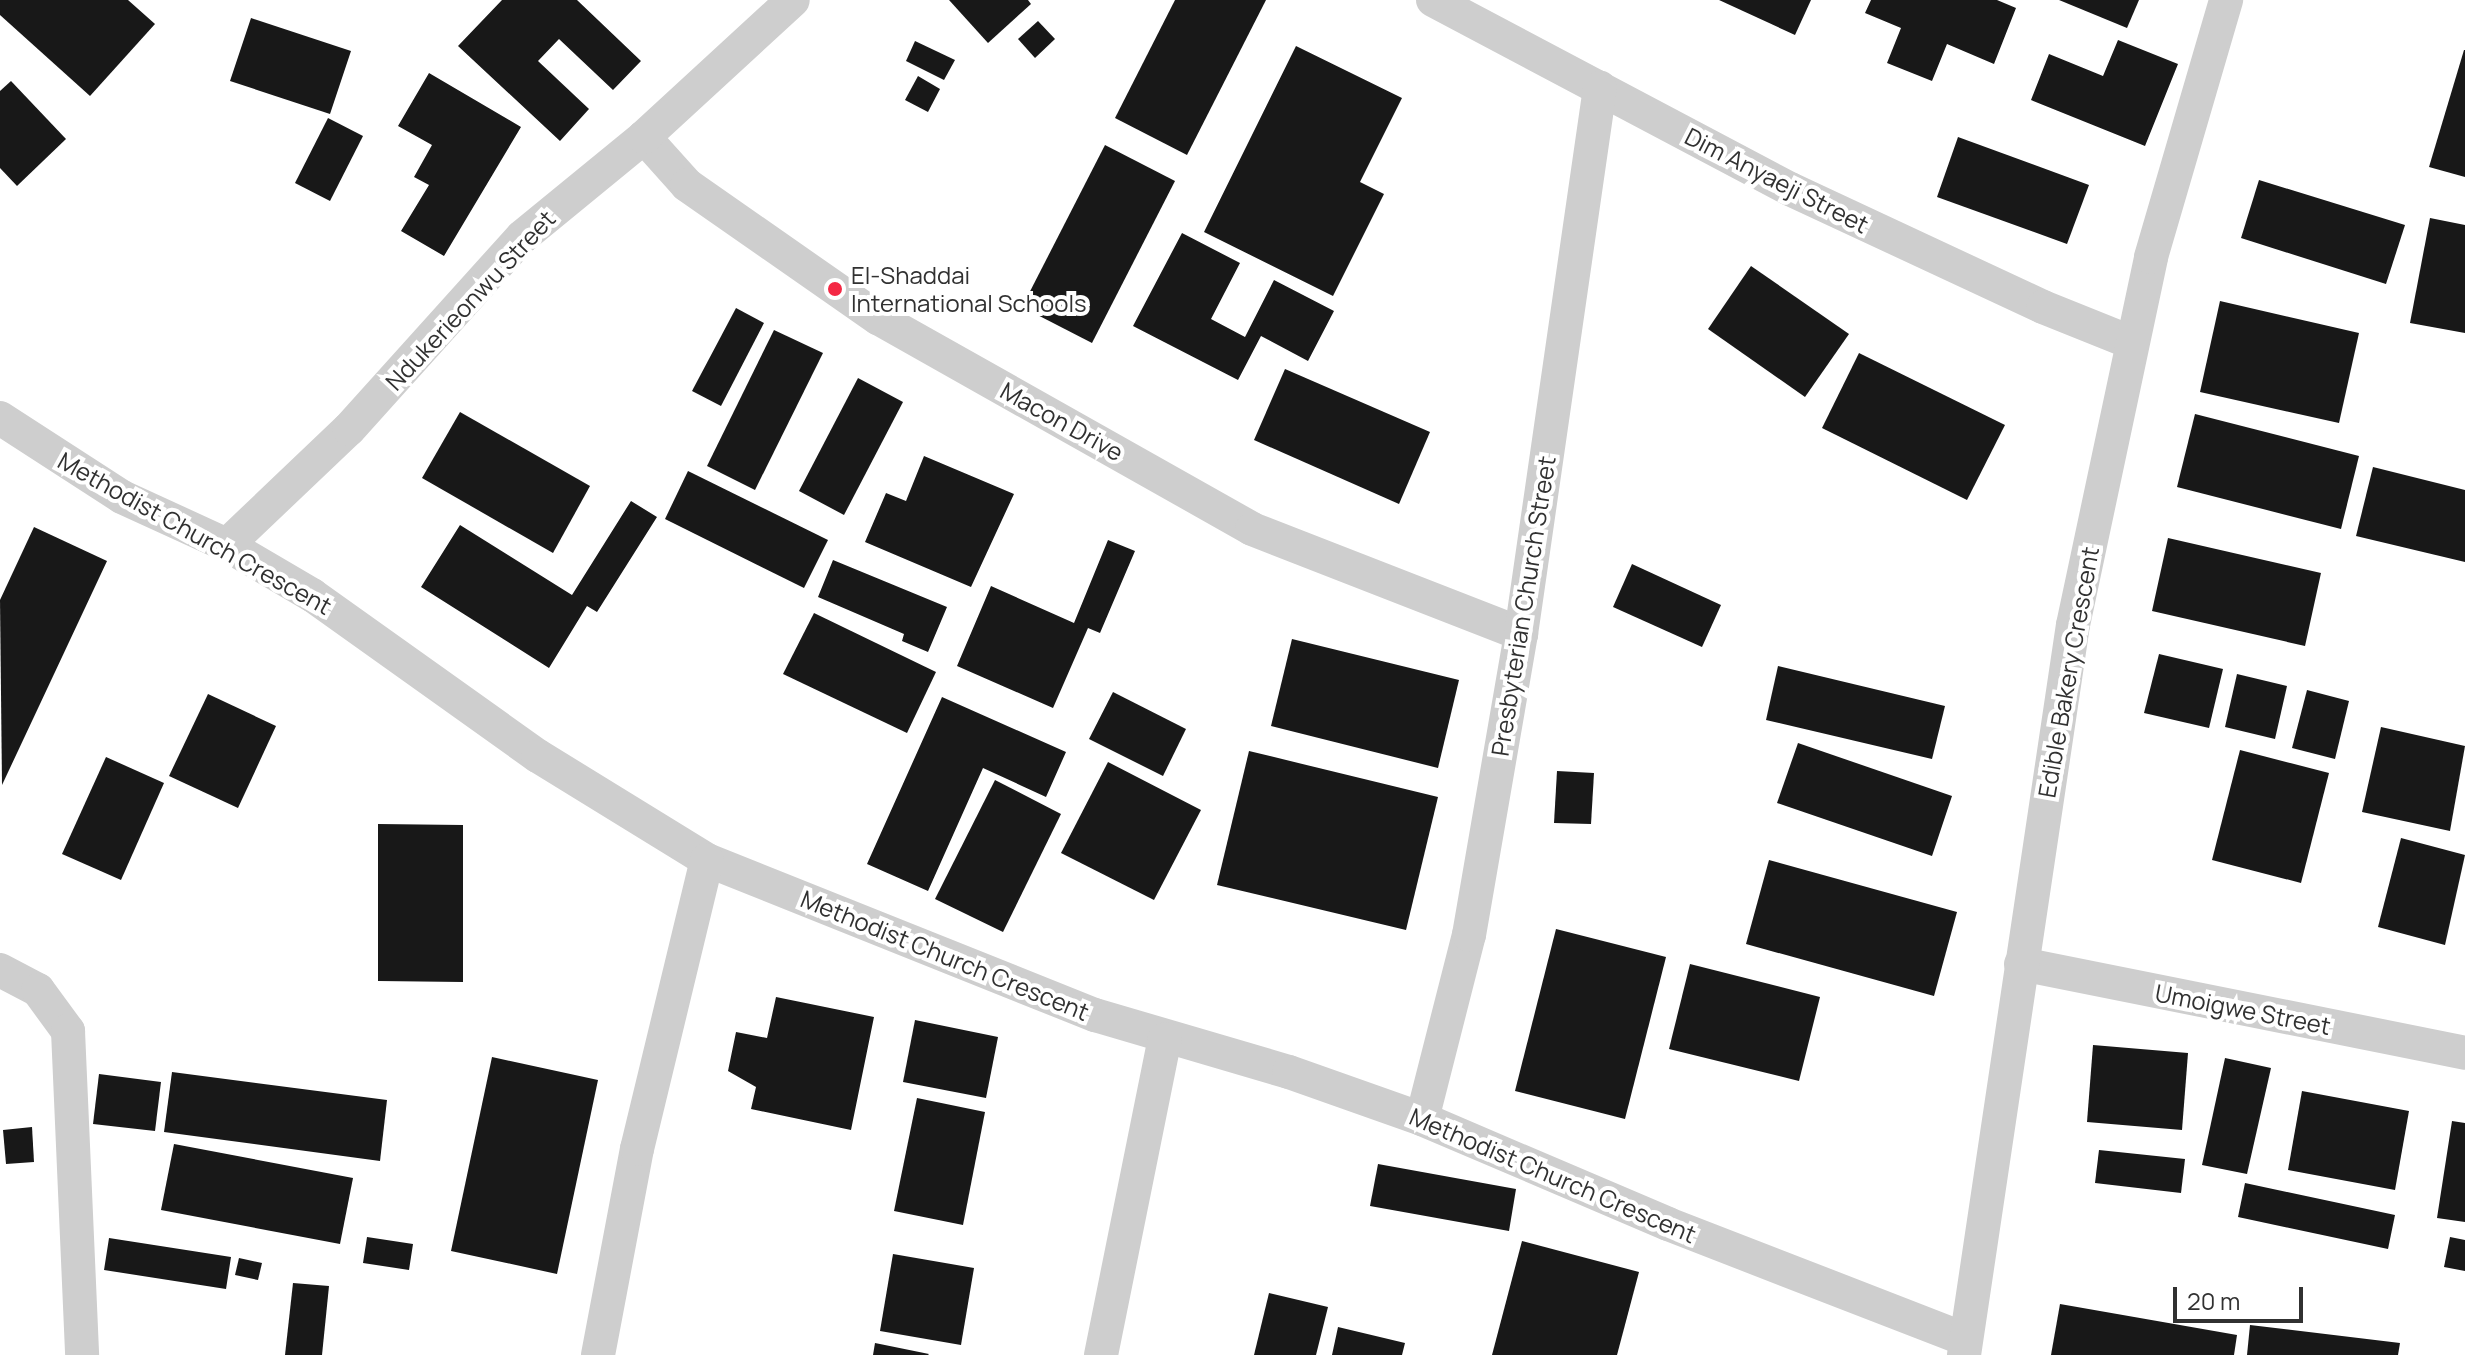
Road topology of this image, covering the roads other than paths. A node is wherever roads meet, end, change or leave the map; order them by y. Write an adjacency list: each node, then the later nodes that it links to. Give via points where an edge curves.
1 (793, 0): 5 (street, Ndukerieonwu Street)
2 (1433, 0): 4 (street, Dim Anyaeji Street)
3 (2226, 0): 6 (street, Edible Bakery Crescent)
4 (1600, 88): 6 (street, Dim Anyaeji Street, via 1790,189); 9 (street, Presbyterian Church Street)
5 (644, 137): 8 (street, Ndukerieonwu Street, via 522,237 349,429); 9 (street, Macon Drive, via 687,185 878,318 1252,529)
6 (2130, 342): 11 (street, Edible Bakery Crescent, via 2073,625)
7 (0, 418): 8 (street, Methodist Church Crescent, via 122,497)
8 (227, 545): 10 (street, Methodist Church Crescent, via 414,663 538,756)
9 (1521, 634): 15 (street, Presbyterian Church Street, via 1469,935)
10 (707, 860): 13 (street, Methodist Church Crescent); 18 (street, via 637,1149)
11 (2021, 964): 14 (street, Umoigwe Street); 16 (street, Edible Bakery Crescent)
12 (0, 970): 17 (street, via 38,990 68,1031)
13 (1165, 1039): 15 (street, Methodist Church Crescent, via 1289,1072); 19 (street)
14 (2465, 1051)
15 (1422, 1119): 16 (street, Methodist Church Crescent)
16 (1964, 1347)
17 (82, 1355)
18 (598, 1355)
19 (1101, 1355)

